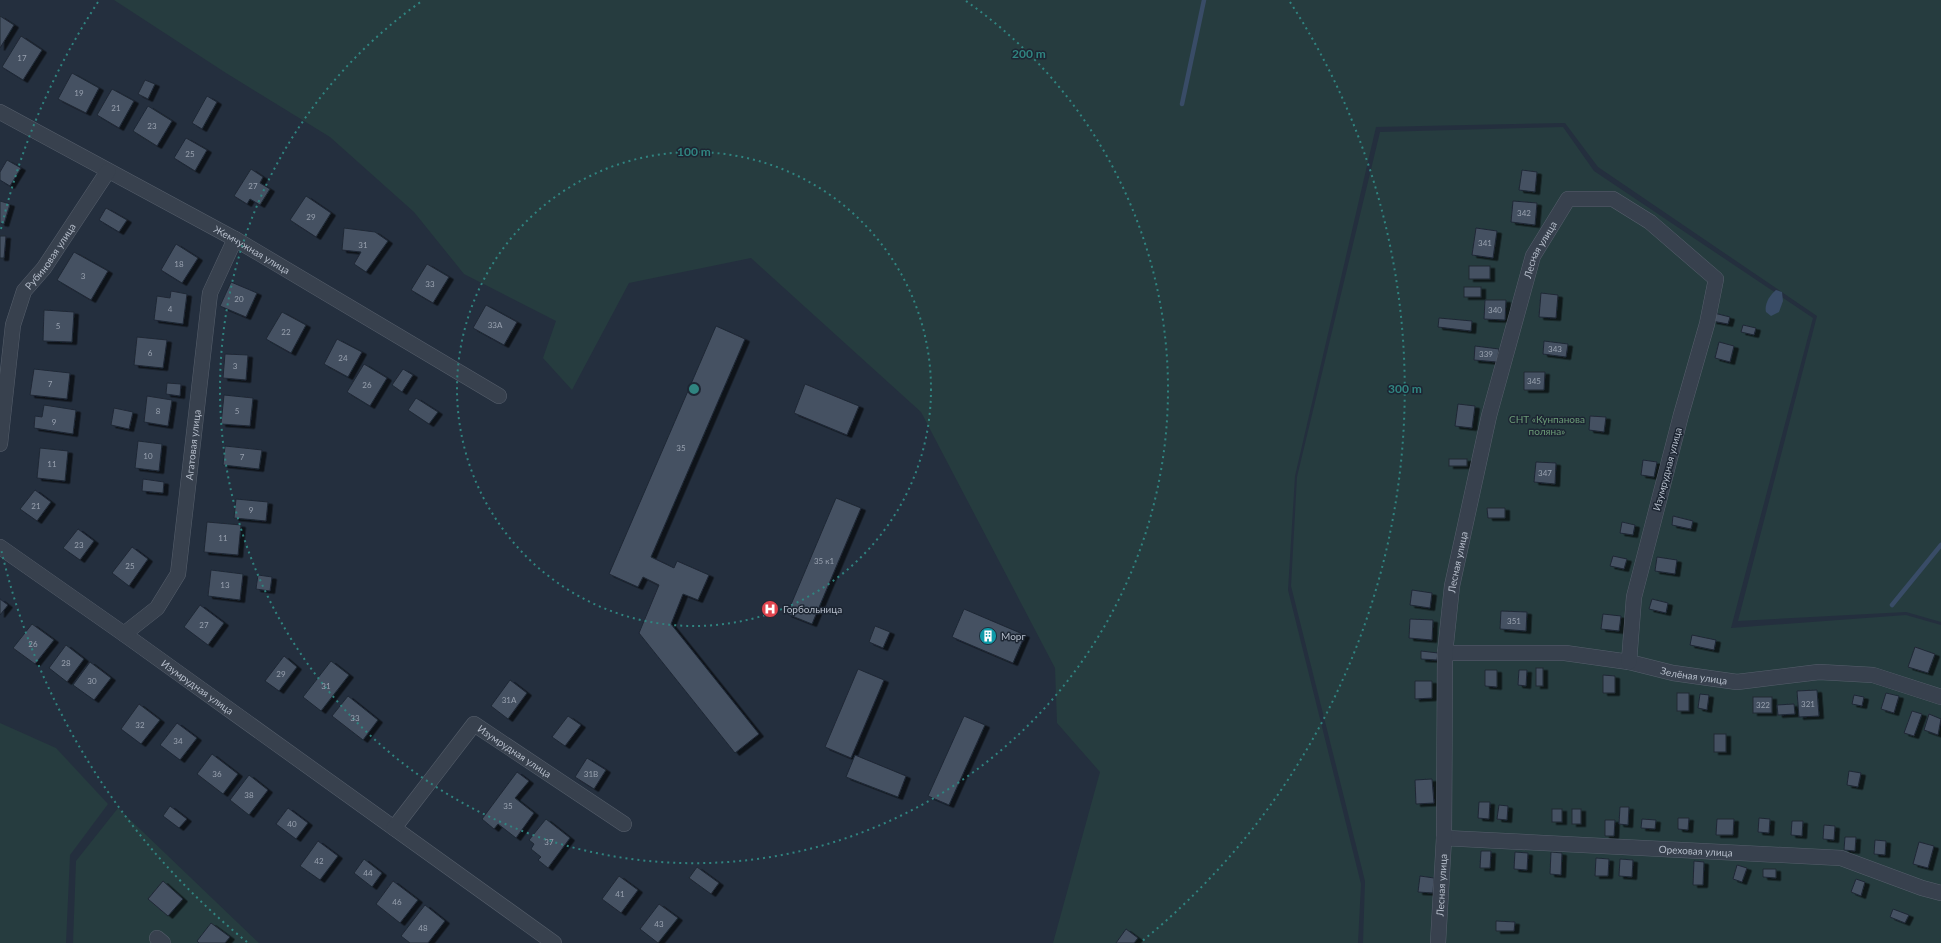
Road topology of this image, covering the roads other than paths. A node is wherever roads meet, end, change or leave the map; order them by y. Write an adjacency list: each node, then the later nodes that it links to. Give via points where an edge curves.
1 (0, 112): 2 (street, Жемчужная улица)
2 (108, 171): 3 (street, Жемчужная улица); 6 (street, Рубиновая улица, via 44,268 24,290 13,325)
3 (234, 239): 5 (street, Жемчужная улица); 8 (street, Агатовая улица, via 210,293 178,574 157,608)
4 (1716, 278): 9 (street, Лесная улица, via 1650,222 1613,199 1568,199 1533,256 1491,409 1452,586); 10 (street, Изумрудная улица, via 1707,324 1634,597)
5 (499, 396)
6 (0, 444)
7 (0, 547): 8 (street, Изумрудная улица)
8 (124, 634): 13 (street, Изумрудная улица)
9 (1445, 653): 10 (street, Зелёная улица, via 1565,653); 14 (street, Лесная улица)
10 (1629, 662): 11 (street, Зелёная улица, via 1673,673 1737,682 1819,672 1873,675)
11 (1941, 697)
12 (624, 824): 13 (street, Изумрудная улица, via 474,724)
13 (394, 828): 16 (street, Изумрудная улица)
14 (1444, 838): 15 (street, Ореховая улица, via 1841,858); 17 (street, Лесная улица)
15 (1941, 893)
16 (554, 943)
17 (1438, 943)

